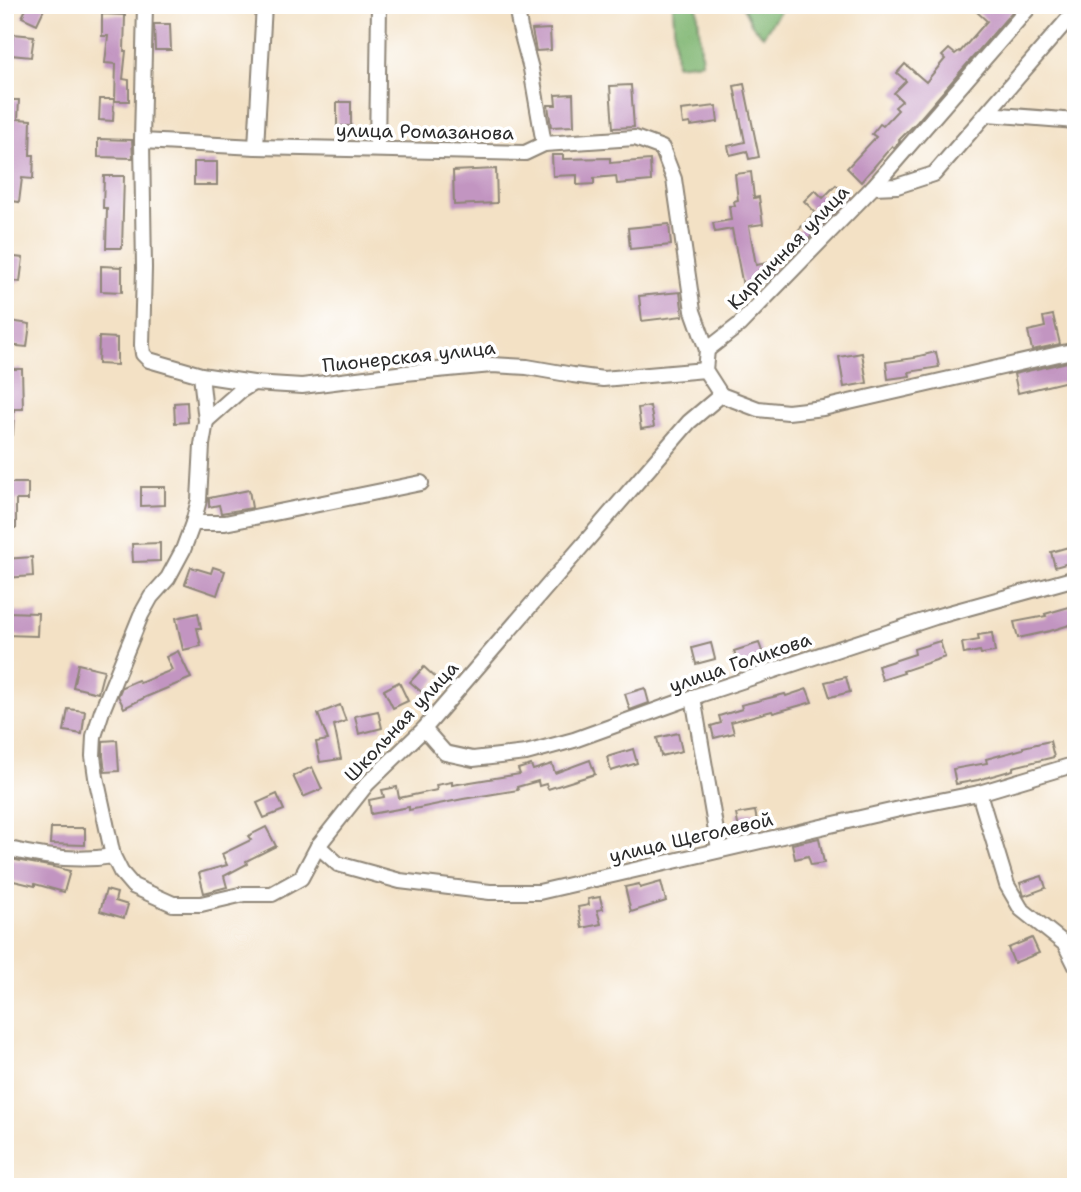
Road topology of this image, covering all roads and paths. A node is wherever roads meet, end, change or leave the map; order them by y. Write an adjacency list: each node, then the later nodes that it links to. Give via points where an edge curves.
1 (145, 5): 9 (street, Пионерская улица)
2 (264, 5): 11 (street)
3 (379, 5): 12 (street)
4 (516, 5): 10 (street)
5 (1031, 5): 13 (street)
6 (1076, 10): 7 (street, Кирпичная улица)
7 (987, 114): 8 (street); 13 (street, Кирпичная улица, via 934,174 897,186)
8 (1076, 121)
9 (142, 141): 11 (street, улица Ромазанова); 17 (street, Пионерская улица, via 143,354 149,360)
10 (544, 144): 12 (street, улица Ромазанова, via 525,153); 14 (street, улица Ромазанова, via 635,138 662,148 674,179 693,311)
11 (256, 147): 12 (street, улица Ромазанова)
12 (377, 149)
13 (873, 187): 14 (street, Кирпичная улица, via 739,325)
14 (707, 350): 16 (street)
15 (1076, 350): 19 (street, via 823,408 758,409)
16 (705, 370): 18 (street, Пионерская улица, via 603,379 492,365 302,386); 19 (street)
17 (201, 374): 18 (street, Пионерская улица); 20 (street)
18 (253, 383): 20 (street)
19 (721, 395): 25 (street, Школьная улица, via 689,422)
20 (206, 421): 22 (street)
21 (421, 483): 22 (street, via 225,523)
22 (193, 523): 31 (street, via 168,578 141,615 94,736 96,777)
23 (1076, 578): 24 (street, улица Голикова, via 935,617)
24 (693, 697): 25 (street, улица Голикова, via 526,753 473,759 445,753); 30 (street)
25 (424, 729): 28 (street, Школьная улица, via 367,784)
26 (1076, 764): 27 (street, улица Щеголевой)
27 (979, 793): 30 (street, улица Щеголевой); 32 (street, via 1007,885 1021,909 1065,944)
28 (318, 846): 30 (street, улица Щеголевой, via 338,864 400,881 490,892 539,892); 31 (street, Школьная улица, via 301,878 272,894 244,894 201,904 173,904 133,886)
29 (5, 848): 31 (street, via 35,856)
30 (719, 849)
31 (113, 856)
32 (1076, 966)

